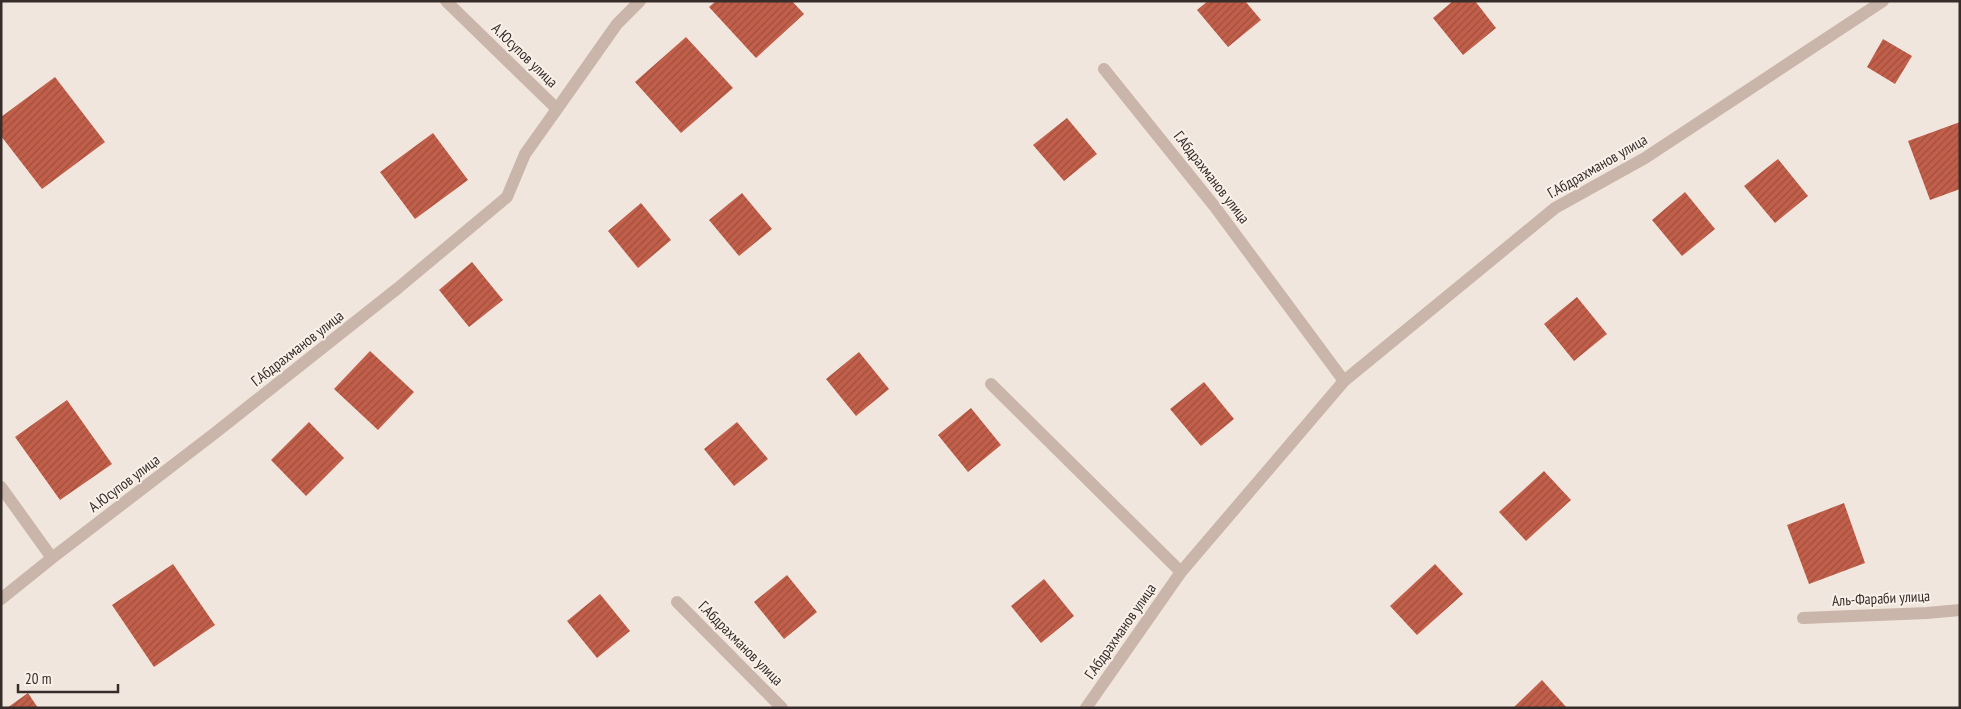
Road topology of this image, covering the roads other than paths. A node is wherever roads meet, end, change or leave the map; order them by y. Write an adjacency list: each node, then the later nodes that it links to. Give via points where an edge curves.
1 (446, 1): 5 (street, А.Юсупов улица)
2 (640, 1): 5 (street, via 617,24)
3 (1883, 1): 7 (street, Г.Абдрахманов улица, via 1645,158 1555,208)
4 (1104, 69): 7 (street, Г.Абдрахманов улица, via 1215,207)
5 (556, 109): 6 (street, А.Юсупов улица, via 525,154 507,197)
6 (398, 288): 9 (street, Г.Абдрахманов улица)
7 (1344, 381): 12 (street, Г.Абдрахманов улица)
8 (991, 384): 12 (street)
9 (215, 433): 11 (street, А.Юсупов улица)
10 (1, 487): 11 (street)
11 (52, 558): 13 (street, А.Юсупов улица)
12 (1182, 572): 18 (street, Г.Абдрахманов улица)
13 (1, 599)
14 (677, 602): 17 (street, Г.Абдрахманов улица)
15 (1960, 610): 16 (street, Аль-Фараби улица)
16 (1803, 618)
17 (782, 708)
18 (1086, 708)

